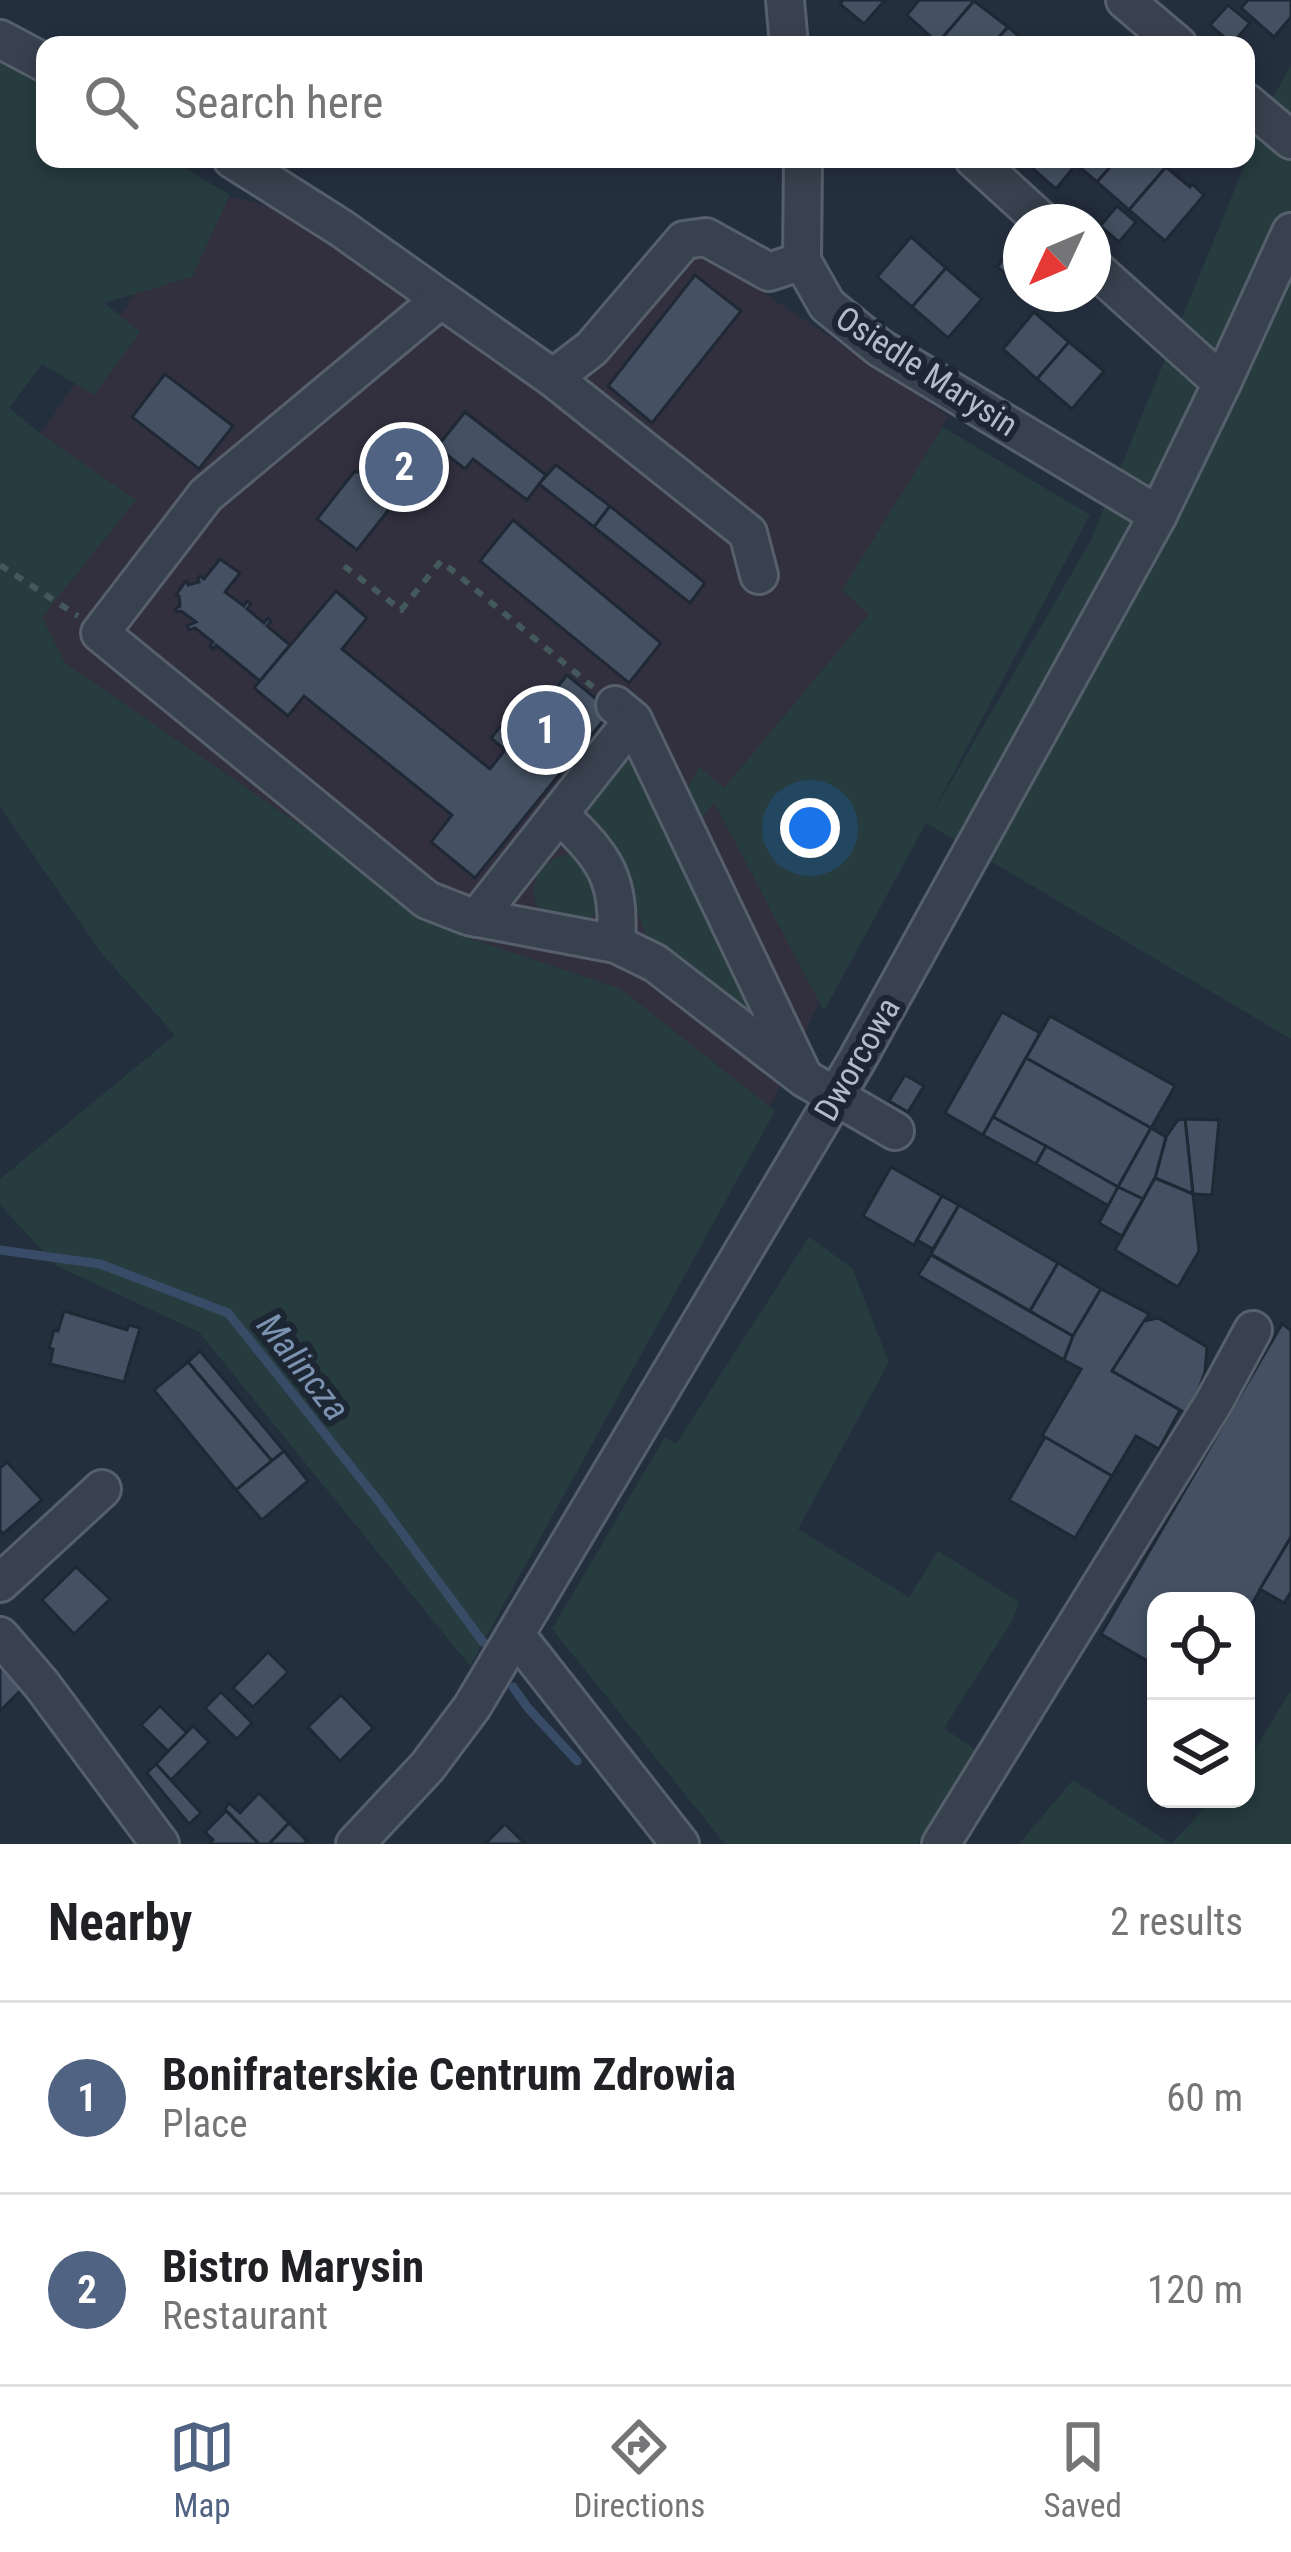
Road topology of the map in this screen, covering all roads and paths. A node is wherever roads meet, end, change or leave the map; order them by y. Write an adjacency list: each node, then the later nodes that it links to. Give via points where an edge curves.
1 (785, 0): 3 (street)
2 (1125, 0): 4 (street)
3 (788, 36)
4 (1167, 36)
5 (0, 39): 6 (street)
6 (36, 57)
7 (1255, 110): 8 (street)
8 (1291, 140)
9 (246, 168): 16 (street)
10 (803, 168): 14 (street)
11 (984, 168): 12 (street)
12 (1023, 204)
13 (1291, 232): 18 (street, Dworcowa)
14 (802, 261): 17 (street, via 769,272 706,237 684,241 592,348); 19 (street, Osiedle Marysin, via 826,305 880,348)
15 (1111, 283): 18 (street)
16 (441, 299): 17 (street); 23 (street, via 206,495)
17 (553, 378): 22 (street, via 748,533)
18 (1222, 383): 19 (street, Dworcowa)
19 (1158, 515): 29 (street, Dworcowa)
20 (0, 566): 23 (path)
21 (344, 566): 24 (path, via 401,610 441,561)
22 (759, 575)
23 (100, 633): 26 (street, via 427,900)
24 (624, 713): 25 (street); 28 (street)
25 (559, 814): 26 (street); 27 (street, via 606,868 616,893)
26 (477, 918): 27 (street)
27 (616, 944): 28 (street, via 655,963)
28 (804, 1078): 29 (street)
29 (836, 1097): 30 (street); 34 (street, Dworcowa)
30 (895, 1131)
31 (1252, 1330): 39 (street)
32 (102, 1489): 33 (street)
33 (0, 1583)
34 (516, 1635): 37 (street, Dworcowa, via 427,1767); 38 (street)
35 (0, 1636): 36 (street)
36 (160, 1844)
37 (355, 1844)
38 (680, 1844)
39 (940, 1844)

